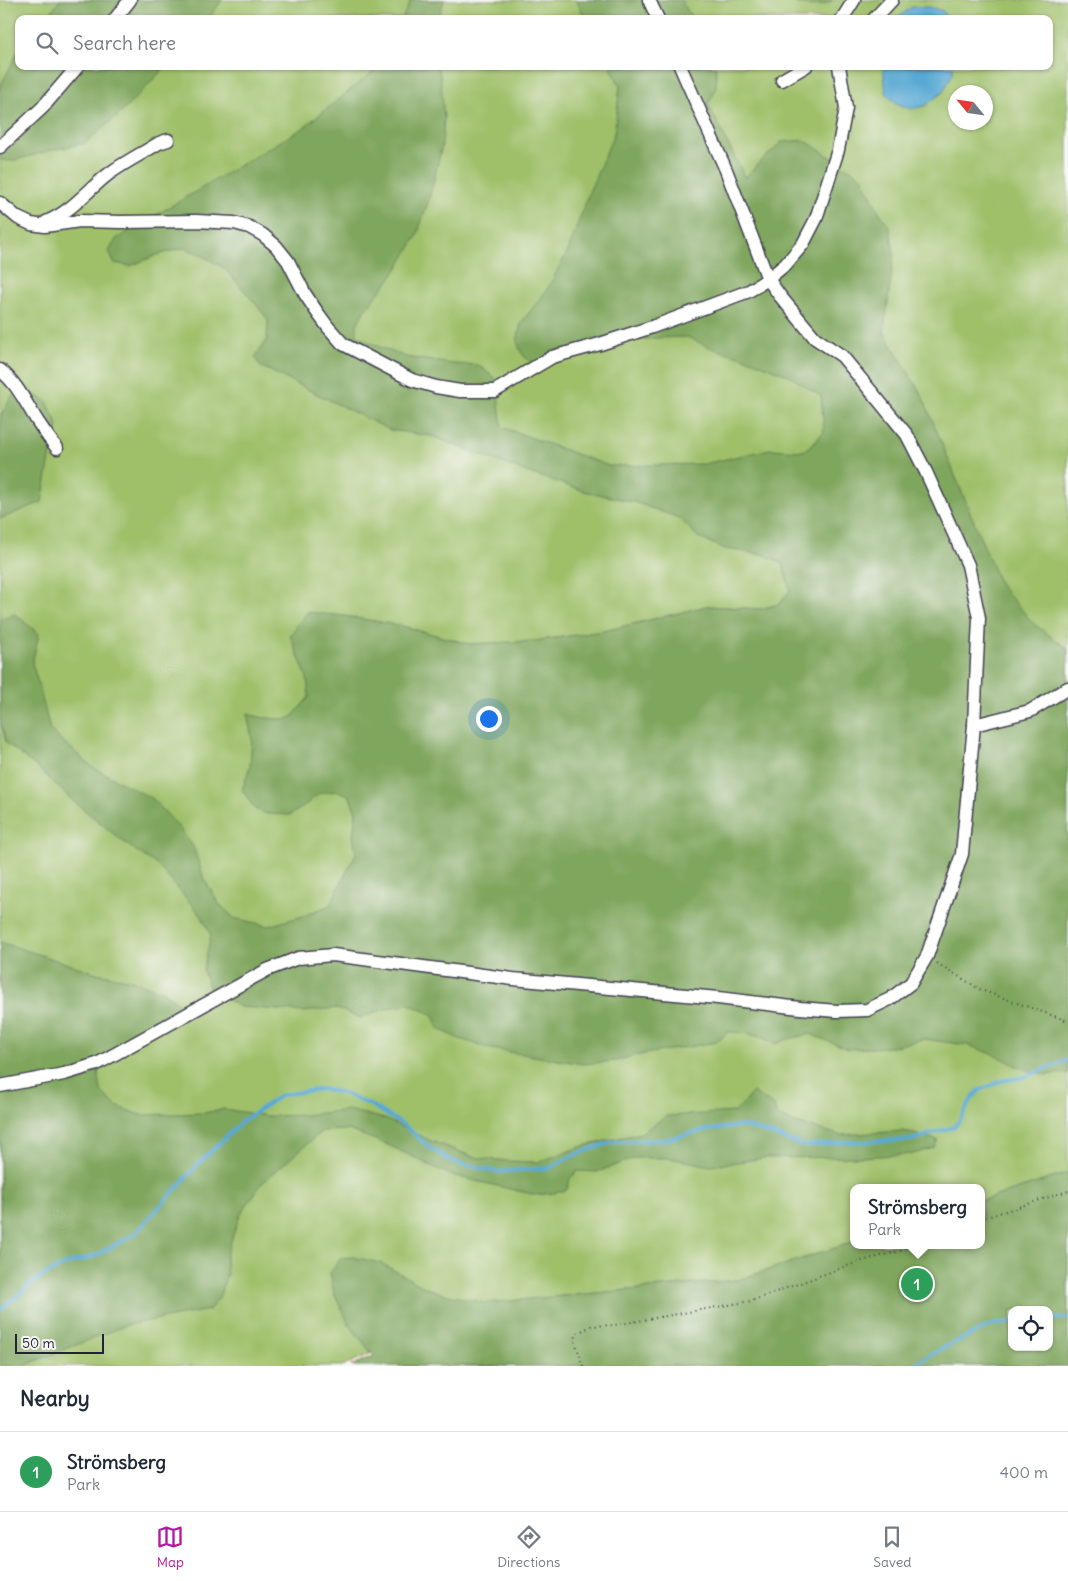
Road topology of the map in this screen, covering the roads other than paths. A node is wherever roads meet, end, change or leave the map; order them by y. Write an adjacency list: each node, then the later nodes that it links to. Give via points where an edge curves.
1 (130, 0): 5 (lane)
2 (649, 0): 6 (lane)
3 (854, 0): 7 (lane)
4 (892, 0): 8 (lane)
5 (118, 15)
6 (656, 15)
7 (845, 15)
8 (878, 15)
9 (75, 70): 15 (lane, via 42,108)
10 (682, 70): 18 (lane, via 726,170)
11 (799, 70): 13 (lane)
12 (840, 70): 18 (lane, via 846,108 838,150 816,219 803,244)
13 (782, 80)
14 (168, 140): 17 (lane, via 109,174 75,205 55,218)
15 (0, 147)
16 (0, 203): 17 (lane, via 18,218)
17 (36, 225): 18 (lane, via 80,220 196,220 234,223 249,228 263,235 288,260 305,294 343,344 412,380 460,391 495,391 552,357 652,327 749,291)
18 (768, 279): 22 (lane, via 815,338 842,356 907,434 926,472 968,565 979,618)
19 (0, 370): 20 (lane, via 17,388)
20 (57, 448)
21 (1068, 688): 22 (lane, via 1030,711)
22 (974, 725): 23 (lane, via 962,854 927,956 911,983 890,999 867,1010 800,1008 513,979 333,955 298,958 266,970 97,1064)
23 (0, 1086)

